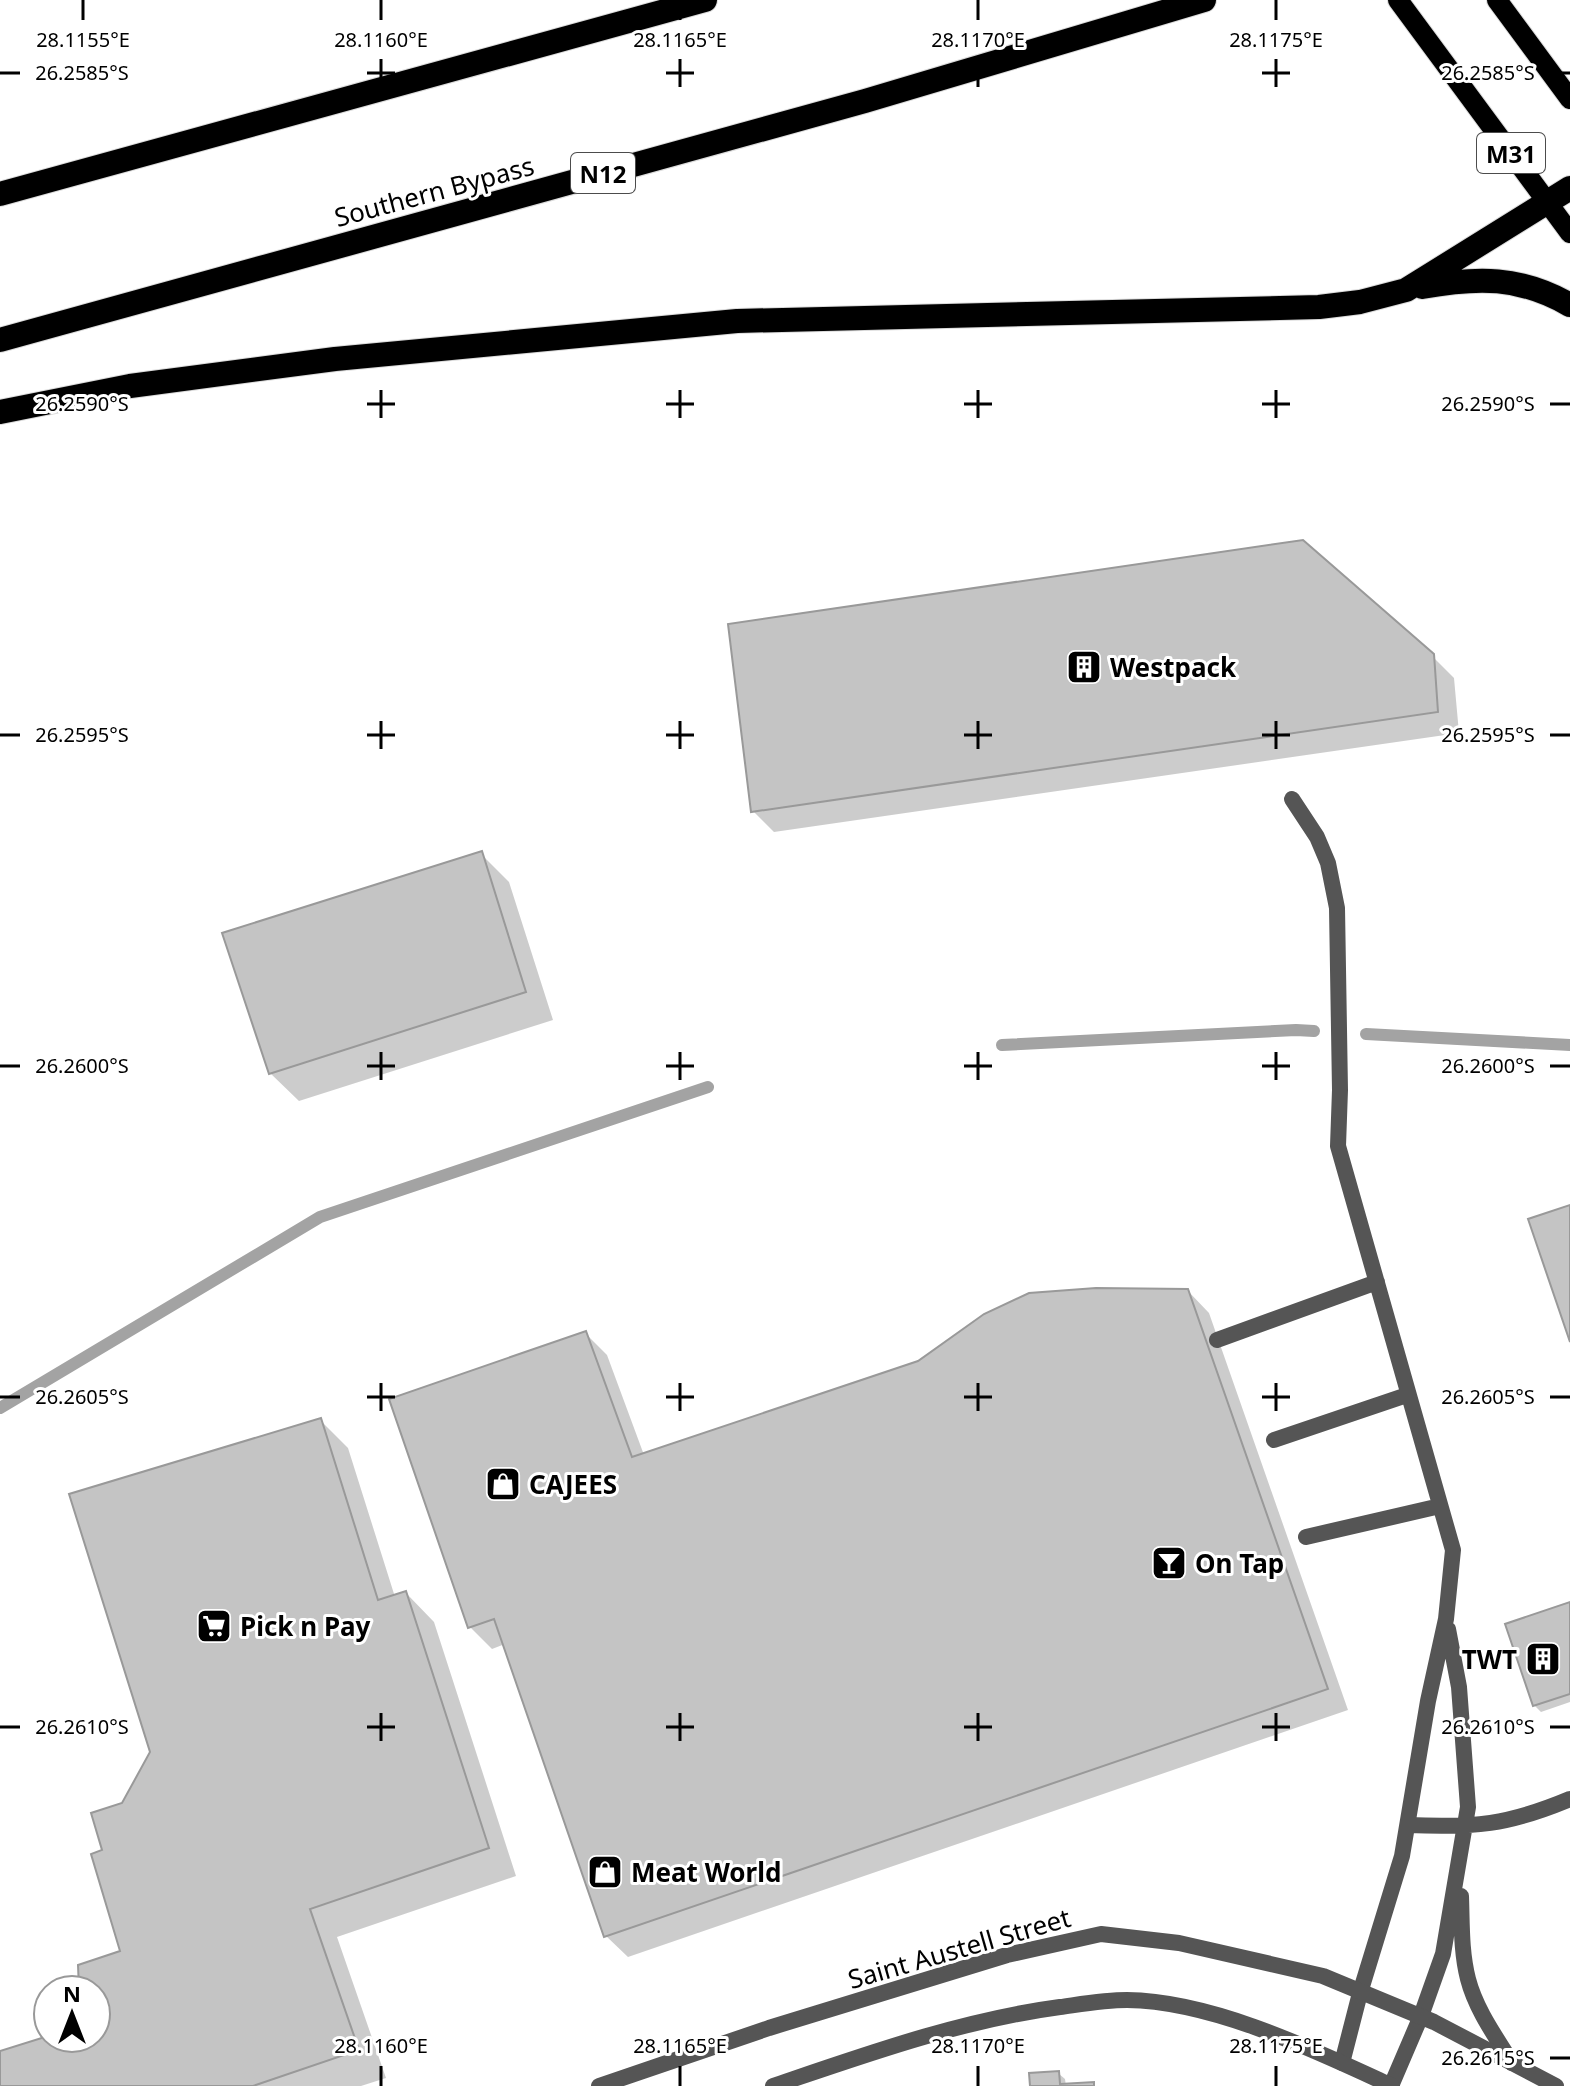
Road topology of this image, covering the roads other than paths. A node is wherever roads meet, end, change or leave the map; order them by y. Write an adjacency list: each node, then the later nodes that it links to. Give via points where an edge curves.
1 (705, 0): 7 (highway)
2 (1204, 0): 12 (highway, Southern Bypass / N12, via 865,101)
3 (1398, 0): 8 (main road, M31)
4 (1497, 0): 5 (main road)
5 (1570, 99)
6 (1570, 188): 8 (highway)
7 (0, 194)
8 (1548, 202): 9 (main road, M31); 10 (highway)
9 (1570, 233)
10 (1406, 290): 11 (highway, via 1505,280); 13 (highway, via 1319,307 737,321 335,359 130,386)
11 (1570, 305)
12 (0, 340)
13 (0, 412)
14 (1292, 799): 15 (street, via 1328,863 1337,908 1338,1146)
15 (1377, 1282): 16 (street); 17 (street)
16 (1217, 1340)
17 (1407, 1395): 18 (street); 19 (street)
18 (1274, 1440)
19 (1440, 1506): 20 (street); 21 (street, via 1453,1550)
20 (1306, 1537)
21 (1446, 1619): 23 (street); 24 (street, via 1465,1755)
22 (1570, 1799): 24 (street, via 1523,1817)
23 (1408, 1825): 24 (street); 26 (street)
24 (1464, 1827): 25 (street)
25 (1459, 1867): 27 (street, via 1443,1954); 29 (street, via 1468,1980 1484,2019)
26 (1360, 1993): 27 (street, Saint Austell Street); 28 (street); 30 (street, Saint Austell Street, via 1280,1964 1179,1943 1101,1934 992,1959)
27 (1421, 2016): 29 (street, Saint Austell Street); 32 (street)
28 (1342, 2063): 31 (street, via 1227,2019 1127,2000 1007,2014); 32 (street)
29 (1512, 2063): 33 (street, Saint Austell Street)
30 (599, 2086)
31 (773, 2086)
32 (1391, 2086)
33 (1556, 2086)

